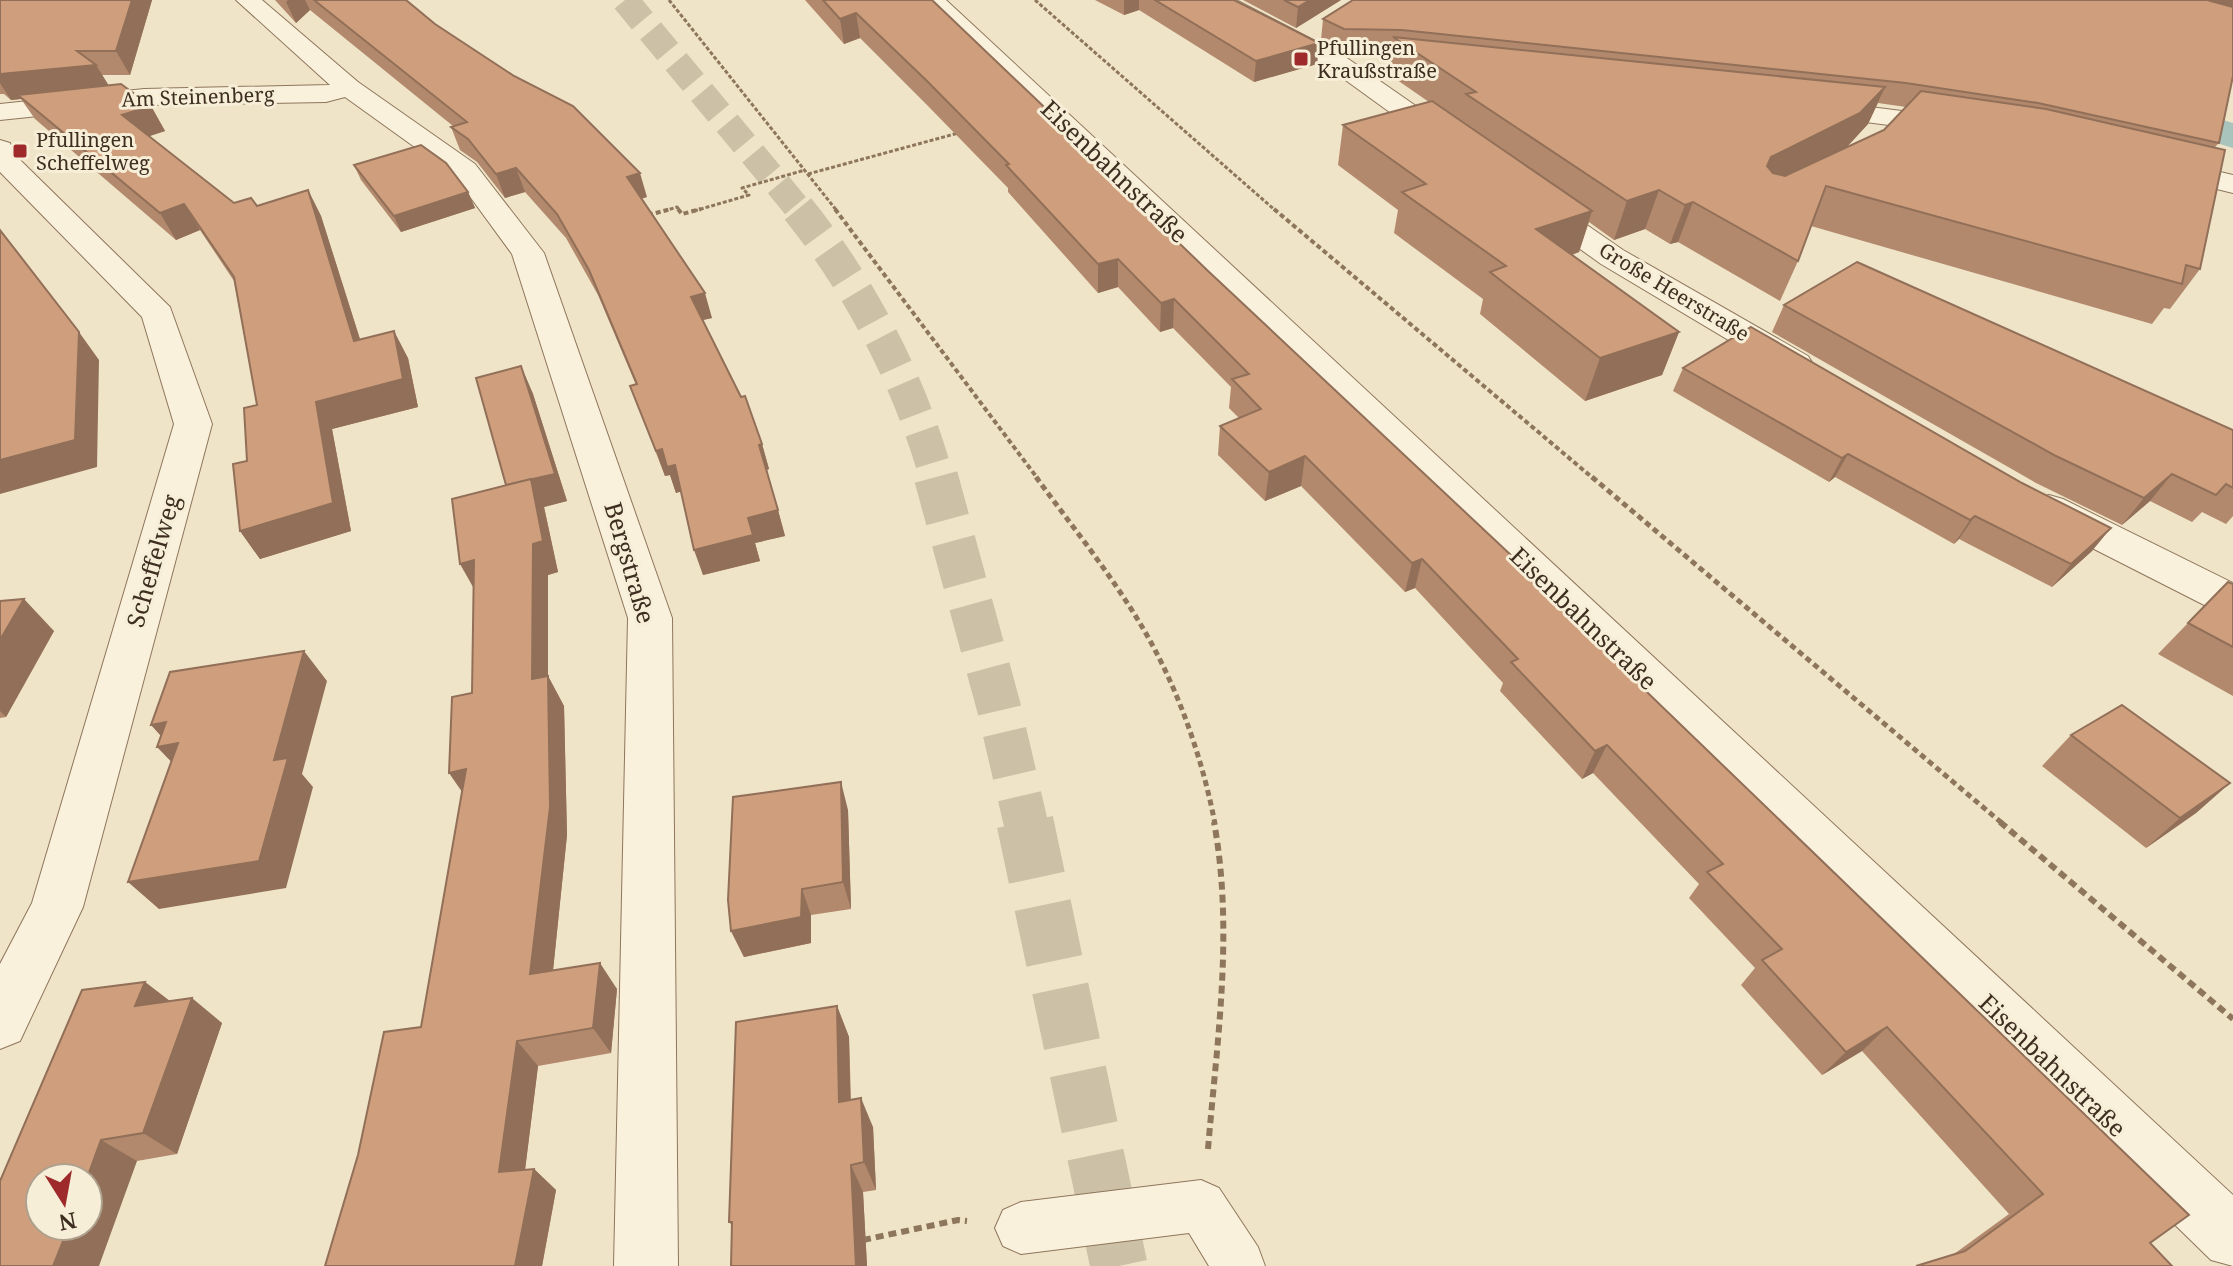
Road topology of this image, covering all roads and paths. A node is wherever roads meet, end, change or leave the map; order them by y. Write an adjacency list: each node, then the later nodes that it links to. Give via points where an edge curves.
1 (248, 0): 8 (street, Bergstraße)
2 (669, 0): 18 (path)
3 (932, 0): 10 (street, Eisenbahnstraße)
4 (1035, 0): 25 (path)
5 (1218, 0): 6 (street, via 1309,33)
6 (1335, 61): 7 (street); 16 (street)
7 (1382, 62)
8 (349, 88): 11 (street, Am Steinenberg, via 326,94 144,97); 31 (street, Bergstraße, via 465,170 528,253 650,618)
9 (1788, 105): 12 (street)
10 (1048, 109): 18 (path); 29 (street, Eisenbahnstraße)
11 (0, 112)
12 (1895, 116): 13 (street); 14 (street)
13 (1982, 129)
14 (1875, 138)
15 (0, 149): 26 (street, Scheffelweg, via 1,157 158,314 193,424 57,907)
16 (1473, 159)
17 (2129, 160): 19 (street)
18 (807, 172): 21 (path, via 742,188 749,195 682,214 677,207); 27 (path, via 1130,608 1179,703 1211,804 1222,865 1225,942)
19 (2233, 184)
20 (1511, 186): 22 (street, Große Heerstraße, via 1612,257)
21 (636, 218)
22 (1816, 376)
23 (2021, 495): 24 (street)
24 (2233, 601)
25 (2233, 1019)
26 (0, 1022)
27 (1201, 1206): 28 (lane); 32 (lane)
28 (1021, 1228): 30 (path, via 958,1220)
29 (2233, 1238)
30 (849, 1242)
31 (646, 1266)
32 (1239, 1266)

